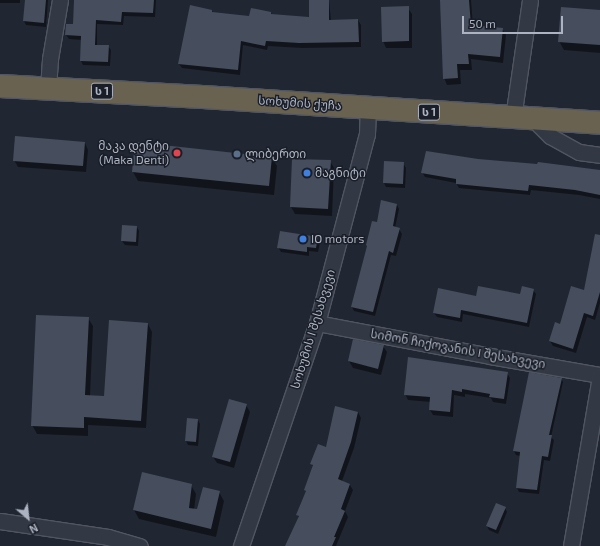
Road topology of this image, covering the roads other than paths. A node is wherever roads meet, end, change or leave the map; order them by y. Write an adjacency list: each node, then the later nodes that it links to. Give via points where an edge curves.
1 (60, 0): 4 (street)
2 (530, 0): 6 (street)
3 (0, 86): 4 (highway, სოხუმის ქუჩა / ს 1)
4 (48, 88): 5 (highway, სოხუმის ქუჩა / ს 1)
5 (368, 107): 6 (highway, სოხუმის ქუჩა / ს 1); 9 (street, სოხუმის I შესახვევი, via 367,134)
6 (524, 119): 7 (highway, სოხუმის ქუჩა / ს 1); 8 (street, via 579,152)
7 (600, 123)
8 (600, 155)
9 (317, 323): 10 (street, სიმონ ჩიქოვანის I შესახვევი); 13 (street, სოხუმის I შესახვევი)
10 (600, 375): 14 (street)
11 (0, 521): 12 (street, via 108,537)
12 (140, 546)
13 (241, 546)
14 (571, 546)

